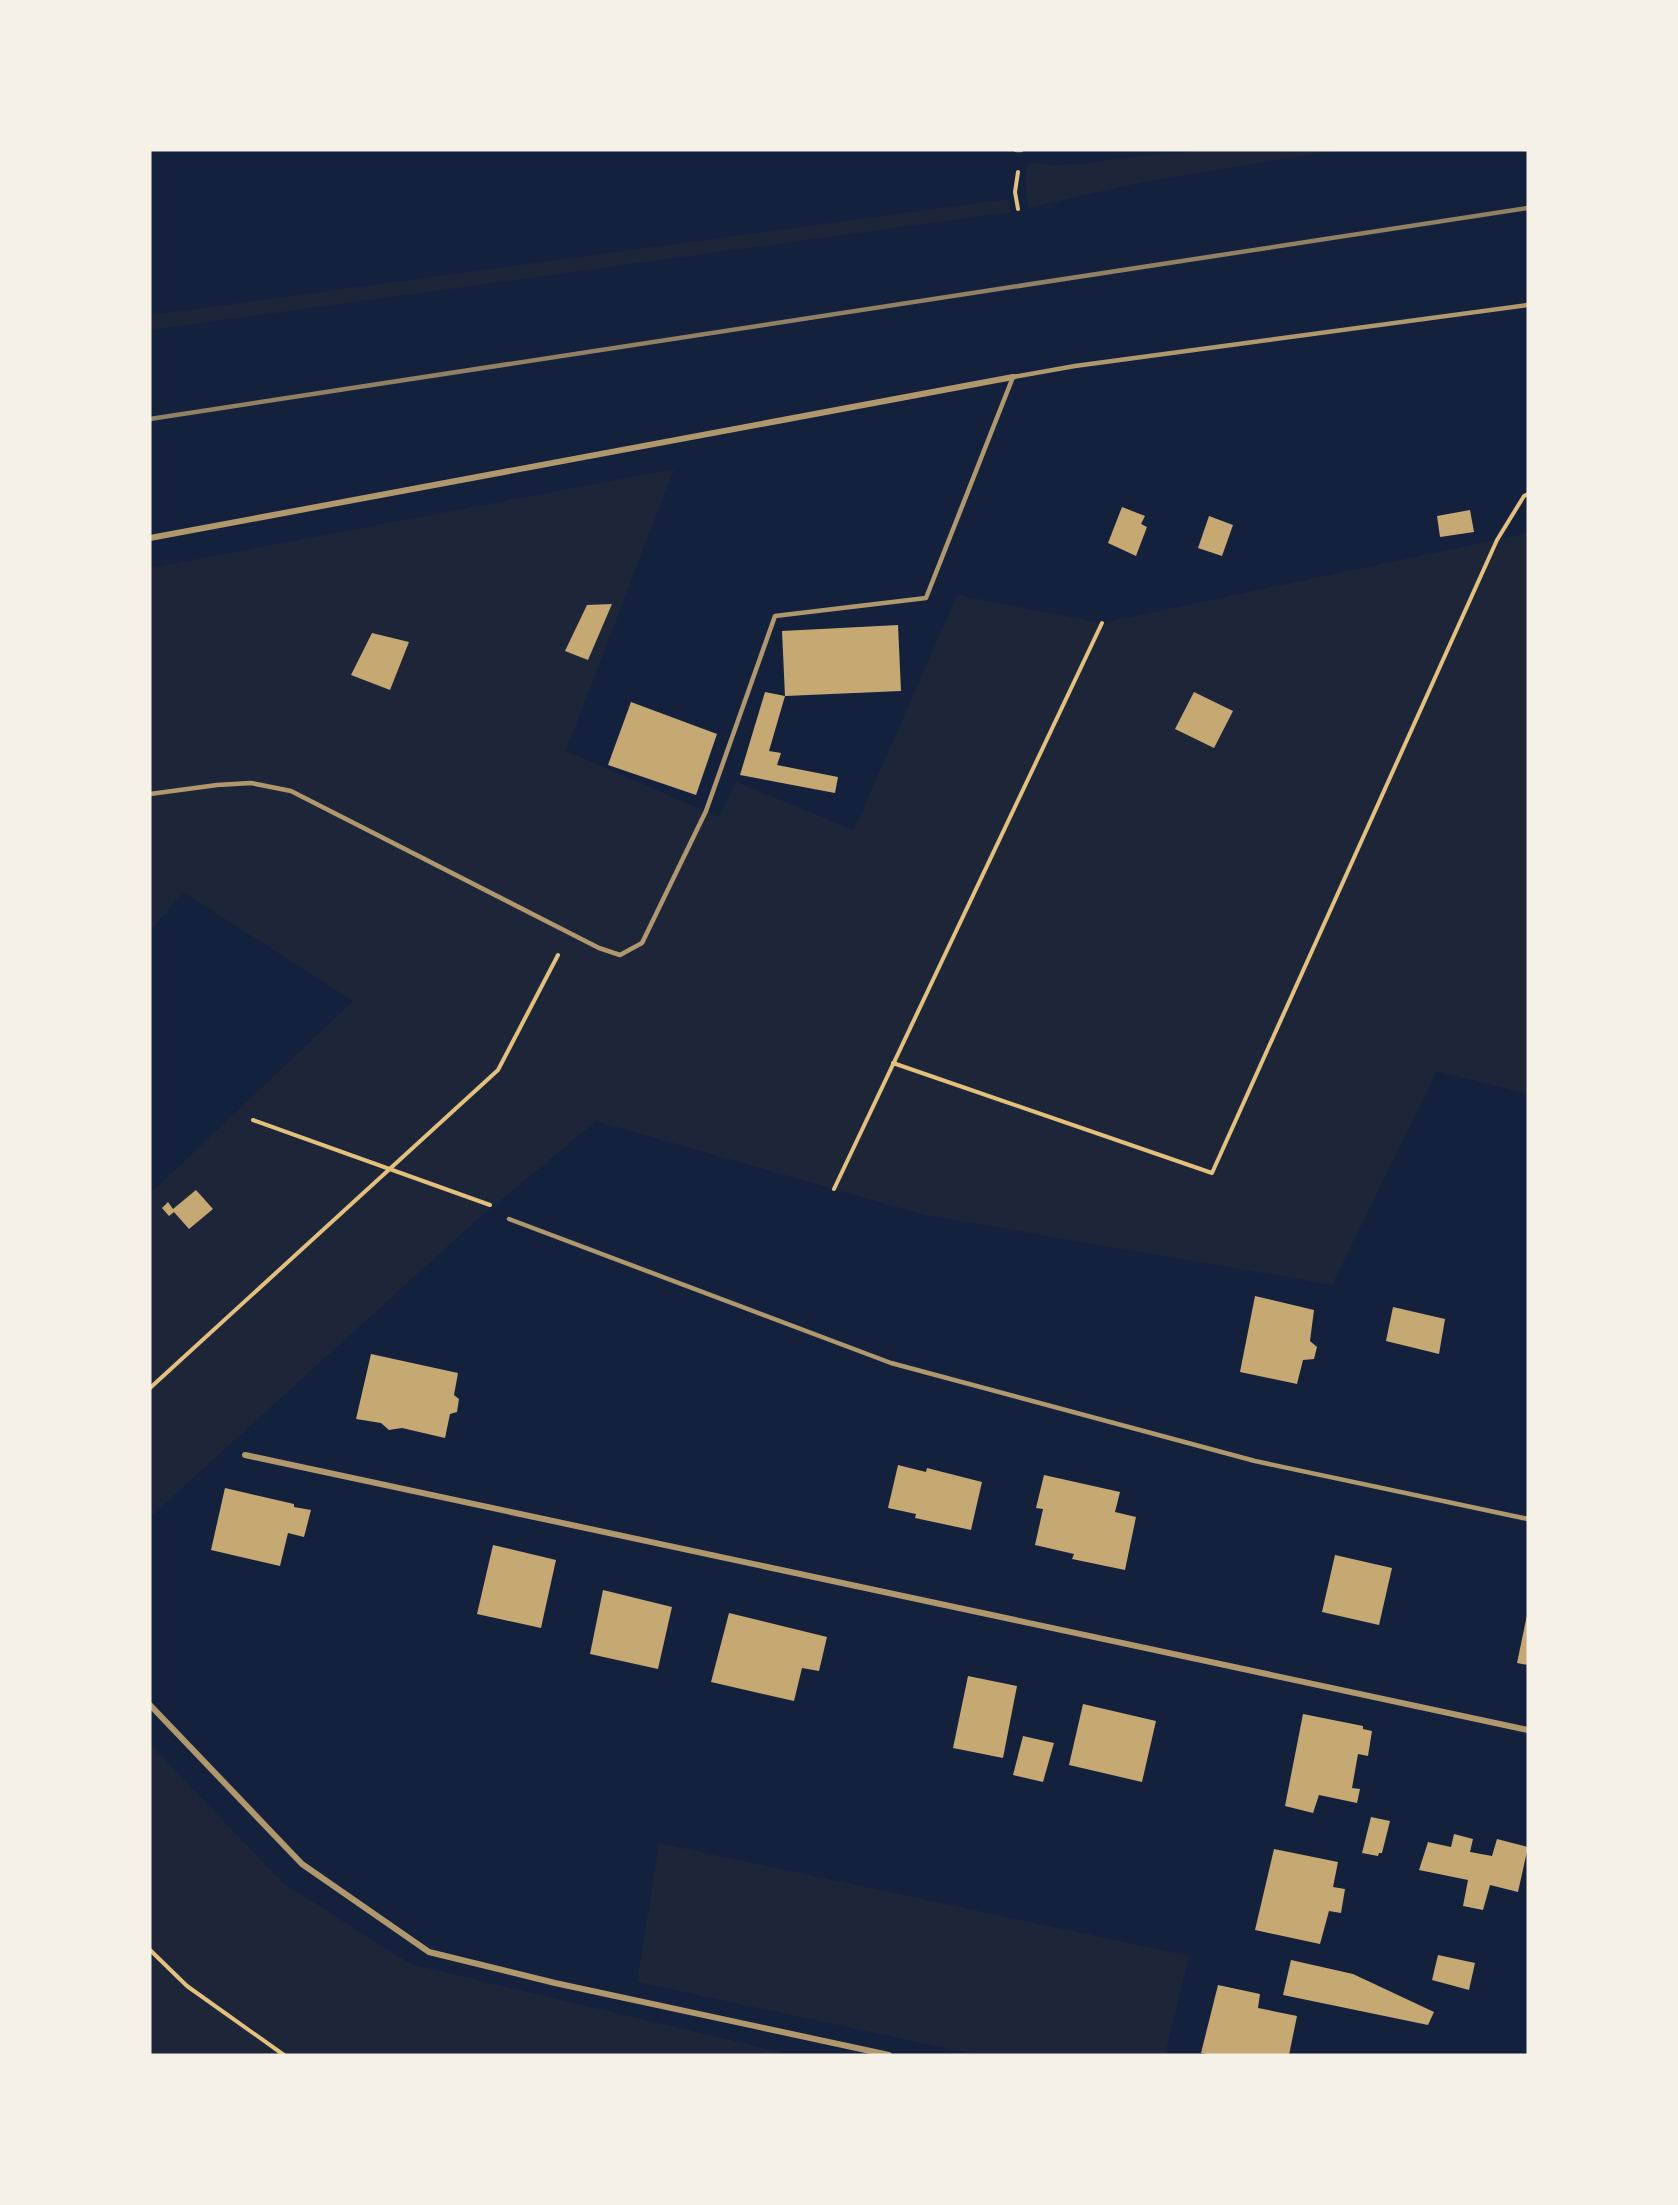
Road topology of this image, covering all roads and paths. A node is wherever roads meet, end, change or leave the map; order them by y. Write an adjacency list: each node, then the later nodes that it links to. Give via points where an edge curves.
1 (1016, 150): 2 (lane); 3 (path)
2 (1021, 150)
3 (1018, 209)
4 (1528, 305): 5 (lane)
5 (1013, 377): 7 (street); 10 (lane, via 926,598 775,616 706,811 642,943 620,954)
6 (1528, 494): 11 (path, via 1497,540 1212,1173)
7 (150, 538)
8 (1102, 623): 11 (path)
9 (150, 794): 10 (lane, via 250,783 291,791)
10 (569, 933): 13 (path, via 498,1070)
11 (894, 1063): 14 (path)
12 (253, 1120): 13 (path)
13 (389, 1170): 15 (path, via 494,1206); 16 (path)
14 (834, 1189)
15 (509, 1219): 18 (lane, via 891,1363 1255,1461)
16 (150, 1388)
17 (245, 1455): 20 (street)
18 (1528, 1519)
19 (150, 1705): 23 (street, via 302,1864 429,1952)
20 (1528, 1730)
21 (150, 1950): 22 (path, via 187,1986)
22 (284, 2055)
23 (890, 2055)

